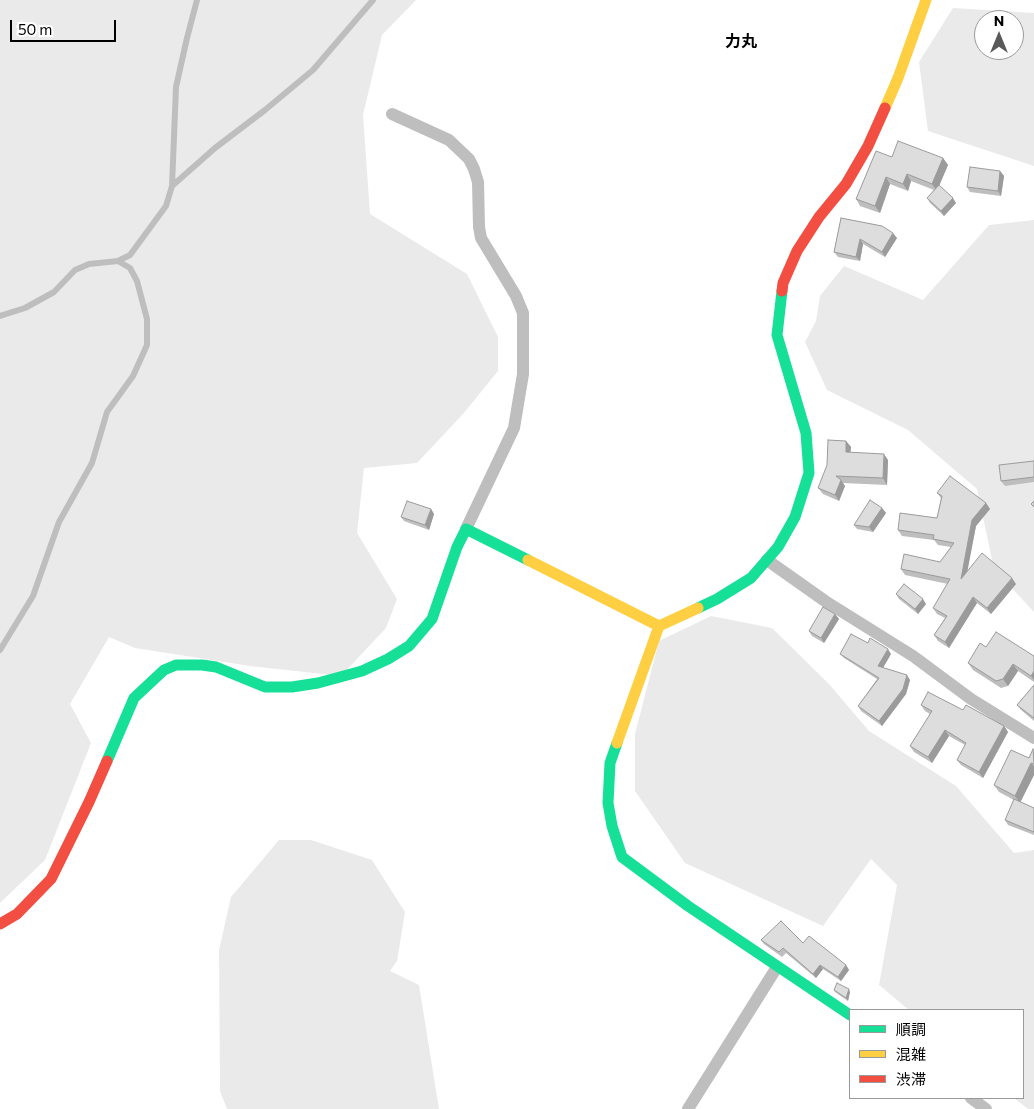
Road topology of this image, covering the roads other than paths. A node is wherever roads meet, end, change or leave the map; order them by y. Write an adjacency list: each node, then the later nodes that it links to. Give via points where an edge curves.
1 (197, 0): 5 (lane, via 176,88)
2 (373, 0): 5 (lane, via 313,70)
3 (926, 0): 9 (street, via 898,78 868,146 846,184 797,251 783,283 777,335 806,433 809,473 795,517 778,547)
4 (392, 114): 8 (street, via 449,140 469,159 478,182 481,238 523,313 523,374 514,428)
5 (172, 186): 6 (lane, via 161,213 130,255)
6 (118, 261): 7 (lane, via 89,264 75,270 54,292 25,308); 11 (lane, via 130,268 137,282 147,319 147,345 133,376 107,412 92,462 59,522 33,596)
7 (0, 316)
8 (466, 529): 10 (street); 13 (street, via 456,547 432,619 408,646 388,659 318,683 292,687 265,687 216,667 187,664 164,670 154,678 134,698 51,879 17,914)
9 (766, 560): 10 (street, via 743,583); 12 (street)
10 (659, 626): 14 (street, via 610,763 608,803 622,857)
11 (0, 650)
12 (1034, 738)
13 (0, 924)
14 (777, 967): 15 (street); 17 (street)
15 (849, 1014)
16 (972, 1099): 18 (street)
17 (688, 1109)
18 (986, 1109)

